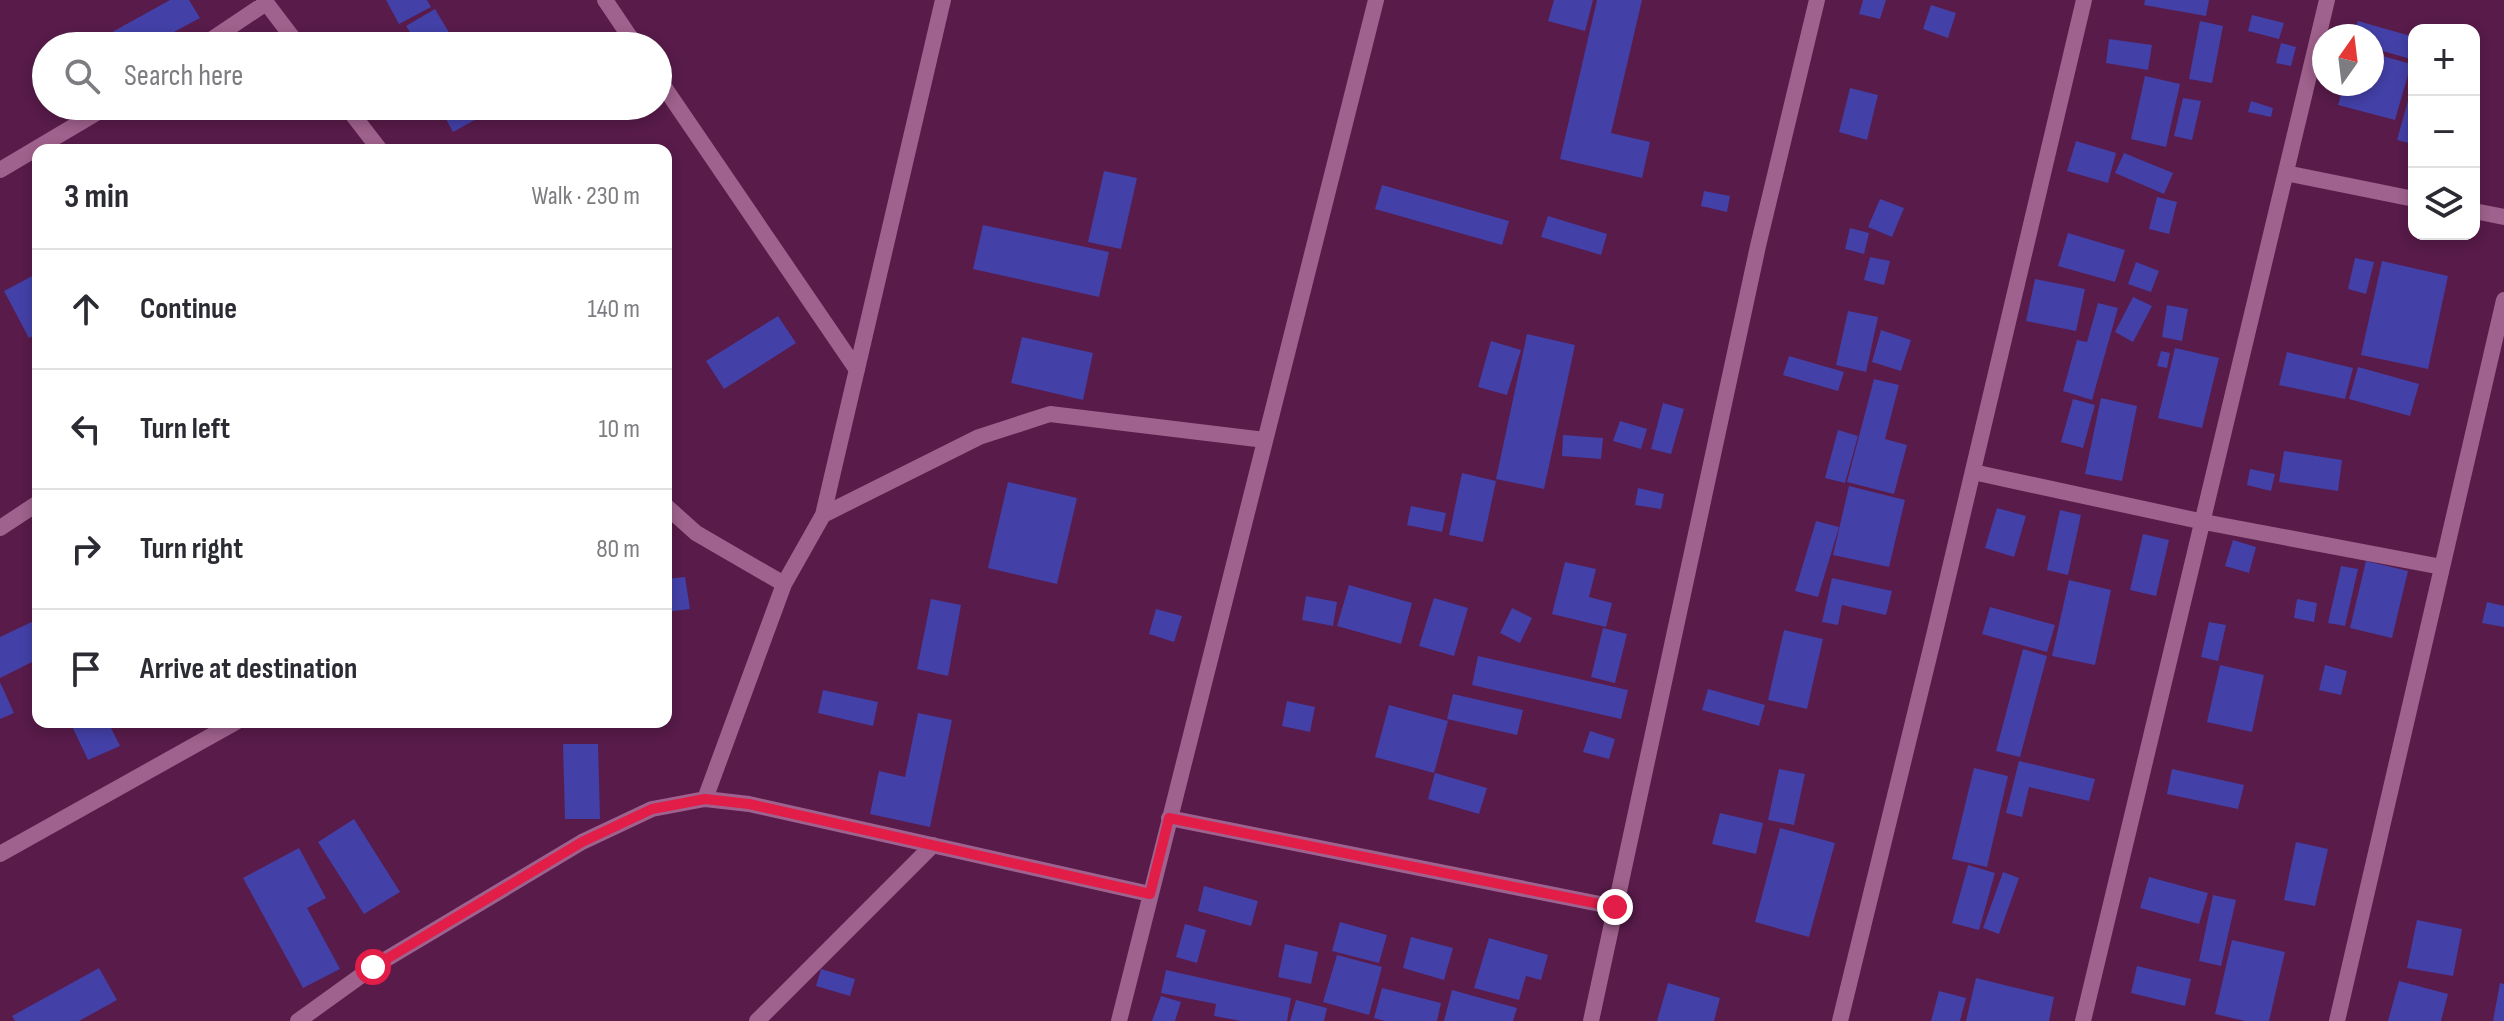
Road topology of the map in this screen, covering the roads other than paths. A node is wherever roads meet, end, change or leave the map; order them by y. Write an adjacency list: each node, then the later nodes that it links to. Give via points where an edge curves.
1 (605, 0): 12 (street)
2 (927, 0): 9 (street)
3 (943, 0): 9 (street)
4 (1376, 0): 26 (street)
5 (1817, 0): 41 (street, via 1758,246)
6 (2084, 0): 27 (street)
7 (2327, 0): 20 (street)
8 (265, 1): 10 (street); 11 (street)
9 (938, 20): 25 (street)
10 (222, 32)
11 (288, 32)
12 (627, 32)
13 (672, 99): 25 (street)
14 (84, 120): 16 (street)
15 (357, 120): 17 (street)
16 (44, 144)
17 (375, 144)
18 (32, 151): 19 (street)
19 (0, 170)
20 (2286, 173): 21 (street); 31 (street)
21 (2408, 198)
22 (2480, 212): 23 (street)
23 (2504, 217)
24 (2504, 300): 33 (street)
25 (857, 370): 30 (street)
26 (1265, 440): 30 (street, via 1050,414 979,437); 37 (street)
27 (1973, 472): 31 (street); 46 (street)
28 (32, 507): 32 (street)
29 (672, 511): 34 (street, via 696,533)
30 (823, 515): 34 (street)
31 (2204, 522): 33 (street); 47 (street)
32 (0, 528)
33 (2442, 567): 48 (street)
34 (784, 584): 36 (street)
35 (225, 728): 39 (street)
36 (705, 799): 38 (street); 42 (street, via 652,809 582,842 373,967)
37 (1169, 818): 40 (street); 41 (street)
38 (933, 845): 40 (street); 43 (street)
39 (0, 854)
40 (1150, 894): 44 (street)
41 (1615, 907): 45 (street)
42 (298, 1021)
43 (757, 1021)
44 (1119, 1021)
45 (1591, 1021)
46 (1840, 1021)
47 (2083, 1021)
48 (2337, 1021)

